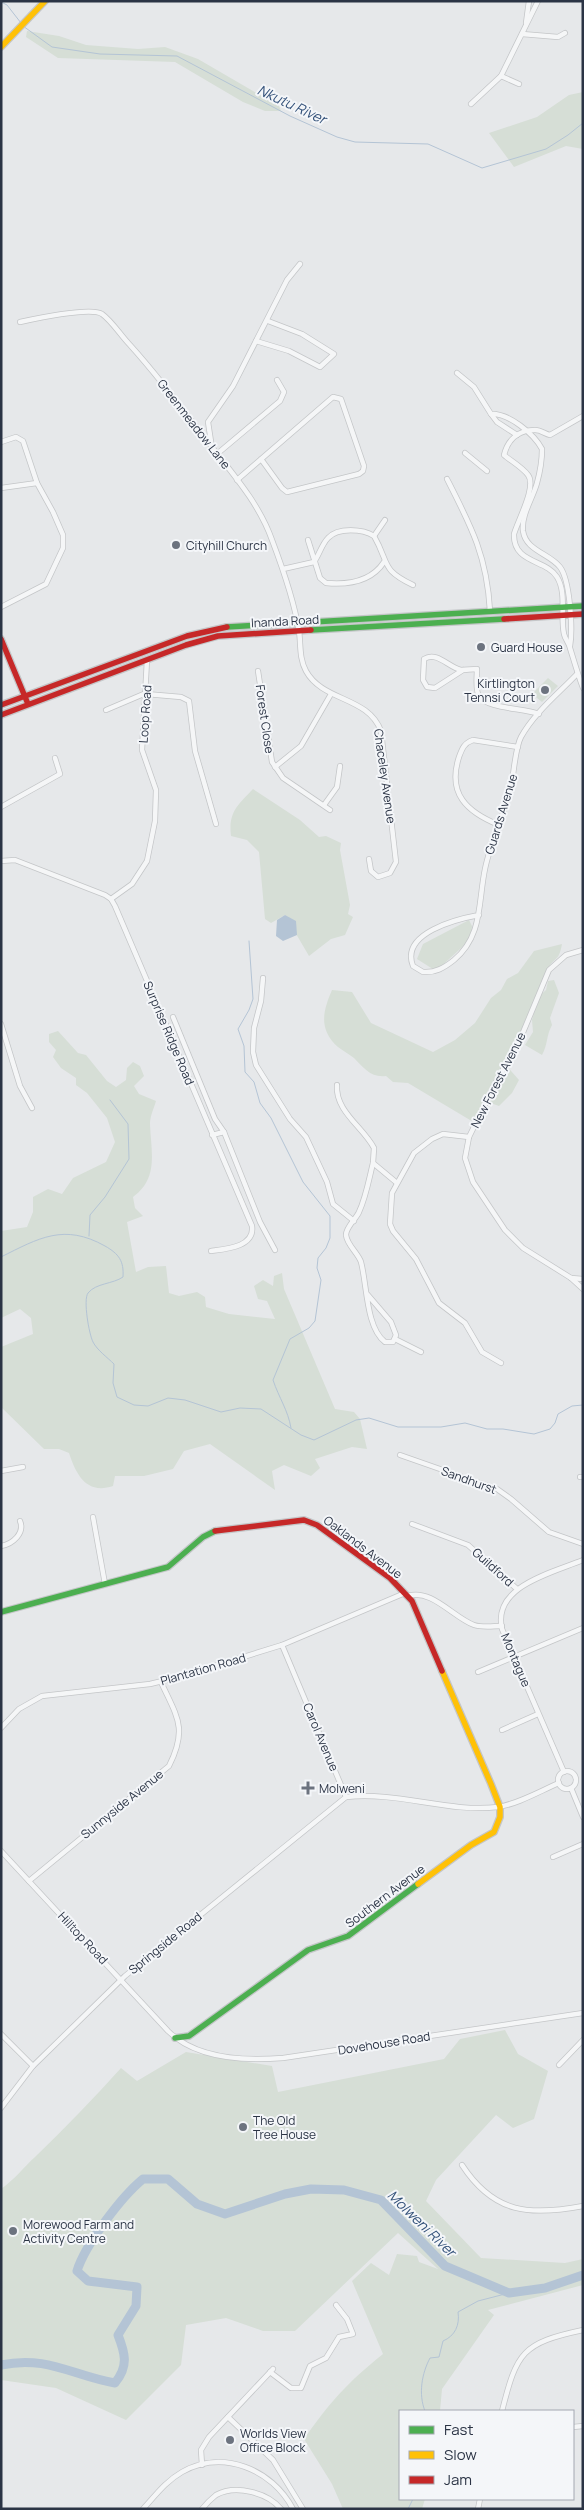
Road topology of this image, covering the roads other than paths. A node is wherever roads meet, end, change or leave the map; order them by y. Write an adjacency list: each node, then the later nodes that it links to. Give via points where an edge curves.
1 (45, 1): 7 (street)
2 (529, 2): 3 (street); 4 (street)
3 (537, 2): 4 (street)
4 (526, 27): 6 (street)
5 (565, 33): 6 (street, via 558,37)
6 (522, 34): 8 (street)
7 (1, 47)
8 (501, 76): 9 (street); 10 (street)
9 (519, 84)
10 (471, 104)
11 (300, 264): 12 (street, via 288,280)
12 (268, 321): 14 (street); 14 (street, via 302,334 334,354 320,366 289,351)
13 (20, 322): 22 (street, Greenmeadow Lane, via 90,312 102,314 152,370)
14 (256, 341): 22 (street, via 233,386 208,422)
15 (457, 373): 17 (street, via 474,386)
16 (278, 380): 24 (street, via 283,398)
17 (491, 414): 19 (street, via 503,416); 20 (street)
18 (583, 416): 19 (street, via 550,435 536,430)
19 (526, 431): 20 (street); 40 (street, via 542,449 538,482 523,530 532,547 560,567 564,575)
20 (517, 435): 40 (street, via 510,440 504,454 531,482 514,541 529,561 558,577)
21 (1, 442): 29 (street, via 16,437 23,440)
22 (212, 448): 24 (street, Greenmeadow Lane)
23 (465, 453): 26 (street)
24 (217, 454): 28 (street, Greenmeadow Lane)
25 (261, 459): 25 (street, via 337,396 341,399 364,466 359,474 287,492); 28 (street)
26 (487, 471)
27 (447, 479): 41 (street, via 482,556)
28 (237, 480): 36 (street, Greenmeadow Lane, via 267,525)
29 (37, 483): 30 (street); 39 (street, via 60,525 63,548 45,585)
30 (1, 488)
31 (385, 520): 32 (street)
32 (374, 536): 34 (street, via 361,530 333,534); 35 (street)
33 (308, 540): 34 (street)
34 (314, 562): 35 (street, via 322,582 338,584 365,579); 36 (street)
35 (384, 562): 37 (street, via 394,575)
36 (283, 569): 45 (street, Greenmeadow Lane)
37 (413, 584)
38 (583, 606): 40 (street, Inanda Road)
39 (1, 607)
40 (566, 607): 41 (street, Inanda Road); 43 (street); 44 (street)
41 (490, 611): 45 (street, Inanda Road)
42 (583, 614): 44 (street, Inanda Road)
43 (563, 615): 44 (street, Inanda Road); 46 (street, Inanda Road); 48 (street, via 564,634)
44 (571, 615): 48 (street)
45 (296, 622): 46 (street, Chaceley Avenue); 52 (street, Inanda Road, via 206,631)
46 (299, 630): 49 (street, Inanda Road, via 218,636 186,644); 57 (street, Chaceley Avenue, via 300,657 306,670 316,684)
47 (1, 639): 58 (street)
48 (570, 647): 53 (street)
49 (146, 660): 54 (street, Inanda Road); 56 (street, Loop Road)
50 (462, 670): 50 (street, via 435,657 427,657 423,680 427,687 435,688); 62 (street, via 477,669 477,693 481,699 496,706)
51 (258, 671): 67 (street, Forest Close, via 271,760)
52 (86, 674): 54 (street, via 104,671); 58 (street, Inanda Road)
53 (577, 674): 55 (street); 62 (street, Guards Avenue)
54 (106, 675): 59 (street, Inanda Road)
55 (583, 688)
56 (146, 694): 61 (street); 71 (street, via 181,697 188,701 194,748); 75 (street, Loop Road, via 142,750 156,790 155,821 147,861 132,884)
57 (331, 694): 67 (street, via 301,746); 73 (street, Chaceley Avenue, via 369,713 379,725 382,736 396,862 390,873 378,877 373,874)
58 (24, 695): 59 (street); 60 (street, Inanda Road)
59 (28, 704): 63 (street, Inanda Road)
60 (1, 705)
61 (106, 710)
62 (539, 714): 64 (street, Guards Avenue, via 522,736)
63 (1, 715)
64 (518, 747): 72 (street, Guards Avenue, via 513,780); 72 (street, via 473,740 463,747 458,762 456,783 465,804 474,813)
65 (54, 758): 69 (street, via 60,774)
66 (340, 766): 68 (street, via 336,787)
67 (275, 767): 68 (street, via 285,780)
68 (324, 805): 70 (street)
69 (1, 807)
70 (330, 810)
71 (216, 824)
72 (499, 824): 76 (street, Guards Avenue, via 484,870)
73 (369, 859)
74 (1, 861): 75 (street, via 12,859)
75 (112, 899): 84 (street, Surprise Ridge Road)
76 (479, 915): 76 (street, Guards Avenue, via 468,944 444,967 426,973 414,966 411,956 414,946 426,934 449,922)
77 (583, 950): 85 (street, New Forest Avenue, via 566,955 549,970 519,1042)
78 (263, 978): 88 (street, via 254,1028 256,1065 290,1119 306,1137 327,1182 333,1204)
79 (173, 1017): 83 (street, via 215,1118)
80 (1, 1024): 82 (street, via 20,1086)
81 (337, 1085): 86 (street, via 338,1098 374,1148)
82 (32, 1108)
83 (224, 1132): 84 (street); 89 (street, via 260,1222)
84 (212, 1135): 90 (street, Surprise Ridge Road, via 252,1231 246,1242)
85 (469, 1137): 87 (street, via 450,1134 432,1139 413,1155); 91 (street, New Forest Avenue, via 465,1154 468,1170 499,1223 523,1248)
86 (373, 1163): 87 (street); 88 (street)
87 (397, 1183): 97 (street, via 390,1202 392,1228 414,1256 439,1303 465,1323 482,1352)
88 (354, 1221): 94 (street, via 346,1237 360,1260)
89 (275, 1250)
90 (211, 1251)
91 (571, 1278): 92 (street, New Forest Avenue); 93 (street, New Forest Avenue)
92 (583, 1279)
93 (583, 1289)
94 (367, 1294): 95 (street, via 390,1322 396,1333); 95 (street, via 377,1335 387,1343)
95 (395, 1339): 96 (street)
96 (422, 1352)
97 (501, 1363)
98 (400, 1455): 104 (street, Sandhurst, via 497,1489 549,1532)
99 (23, 1467): 100 (street)
100 (1, 1471)
101 (93, 1517): 107 (street)
102 (20, 1521): 105 (street, via 19,1535 14,1541)
103 (412, 1524): 108 (street, Guildford, via 468,1545)
104 (583, 1544)
105 (1, 1546)
106 (583, 1560): 108 (street, Montague)
107 (105, 1584): 109 (street, Oaklands Avenue, via 168,1567 203,1537 218,1530 304,1520 317,1524); 110 (street, Oaklands Avenue)
108 (517, 1589): 111 (street, Montague, via 505,1602 501,1612)
109 (407, 1594): 111 (street, via 425,1596 478,1626); 113 (street, Plantation Road); 124 (street, Oaklands Avenue, via 431,1642)
110 (1, 1612)
111 (502, 1626): 114 (street, Montague)
112 (583, 1628): 114 (street)
113 (282, 1646): 116 (street, Plantation Road); 123 (street, Carol Avenue)
114 (514, 1657): 115 (street); 117 (street, Montague)
115 (478, 1672)
116 (161, 1682): 118 (street, Plantation Road, via 42,1696 19,1709); 129 (street, Sunnyside Avenue, via 180,1728 169,1766)
117 (538, 1714): 119 (street); 120 (street, Montague)
118 (1, 1728)
119 (502, 1730)
120 (564, 1772): 121 (street, via 559,1776); 122 (street, via 575,1777)
121 (559, 1783): 122 (street, via 563,1788); 124 (street)
122 (571, 1788): 125 (street)
123 (346, 1797): 124 (street); 130 (street, Springside Road)
124 (500, 1807): 133 (street, Southern Avenue, via 498,1826 491,1835 471,1845 348,1936 308,1950)
125 (583, 1816)
126 (583, 1844): 128 (street)
127 (1, 1851): 129 (street, Hilltop Road)
128 (553, 1857)
129 (29, 1881): 130 (street, Hilltop Road)
130 (121, 1980): 134 (street, Hilltop Road); 138 (street, Springside Road)
131 (583, 2013): 136 (street, Dovehouse Road, via 283,2058 235,2057)
132 (1, 2034): 138 (street)
133 (189, 2036): 134 (street, Southern Avenue); 136 (street)
134 (175, 2038): 136 (street, Hilltop Road)
135 (583, 2040): 137 (street)
136 (187, 2045)
137 (559, 2065)
138 (33, 2066): 139 (street, Springside Road)
139 (1, 2108)
140 (462, 2165): 141 (street, via 484,2192 510,2207 545,2212)
141 (583, 2206)
142 (336, 2305): 145 (street, via 353,2334 339,2338 326,2358 310,2366 301,2388 291,2388 272,2371)
143 (583, 2330): 144 (street, via 550,2337 526,2351 511,2372)
144 (502, 2410)
145 (228, 2417): 146 (street, via 202,2447); 151 (street, via 273,2460)
146 (202, 2465): 147 (street, via 169,2481); 150 (street, via 225,2462 253,2470 277,2487)
147 (143, 2509)
148 (202, 2509): 149 (street, via 214,2496 229,2491 258,2494 273,2500)
149 (281, 2509)
150 (293, 2509)
151 (303, 2509)

